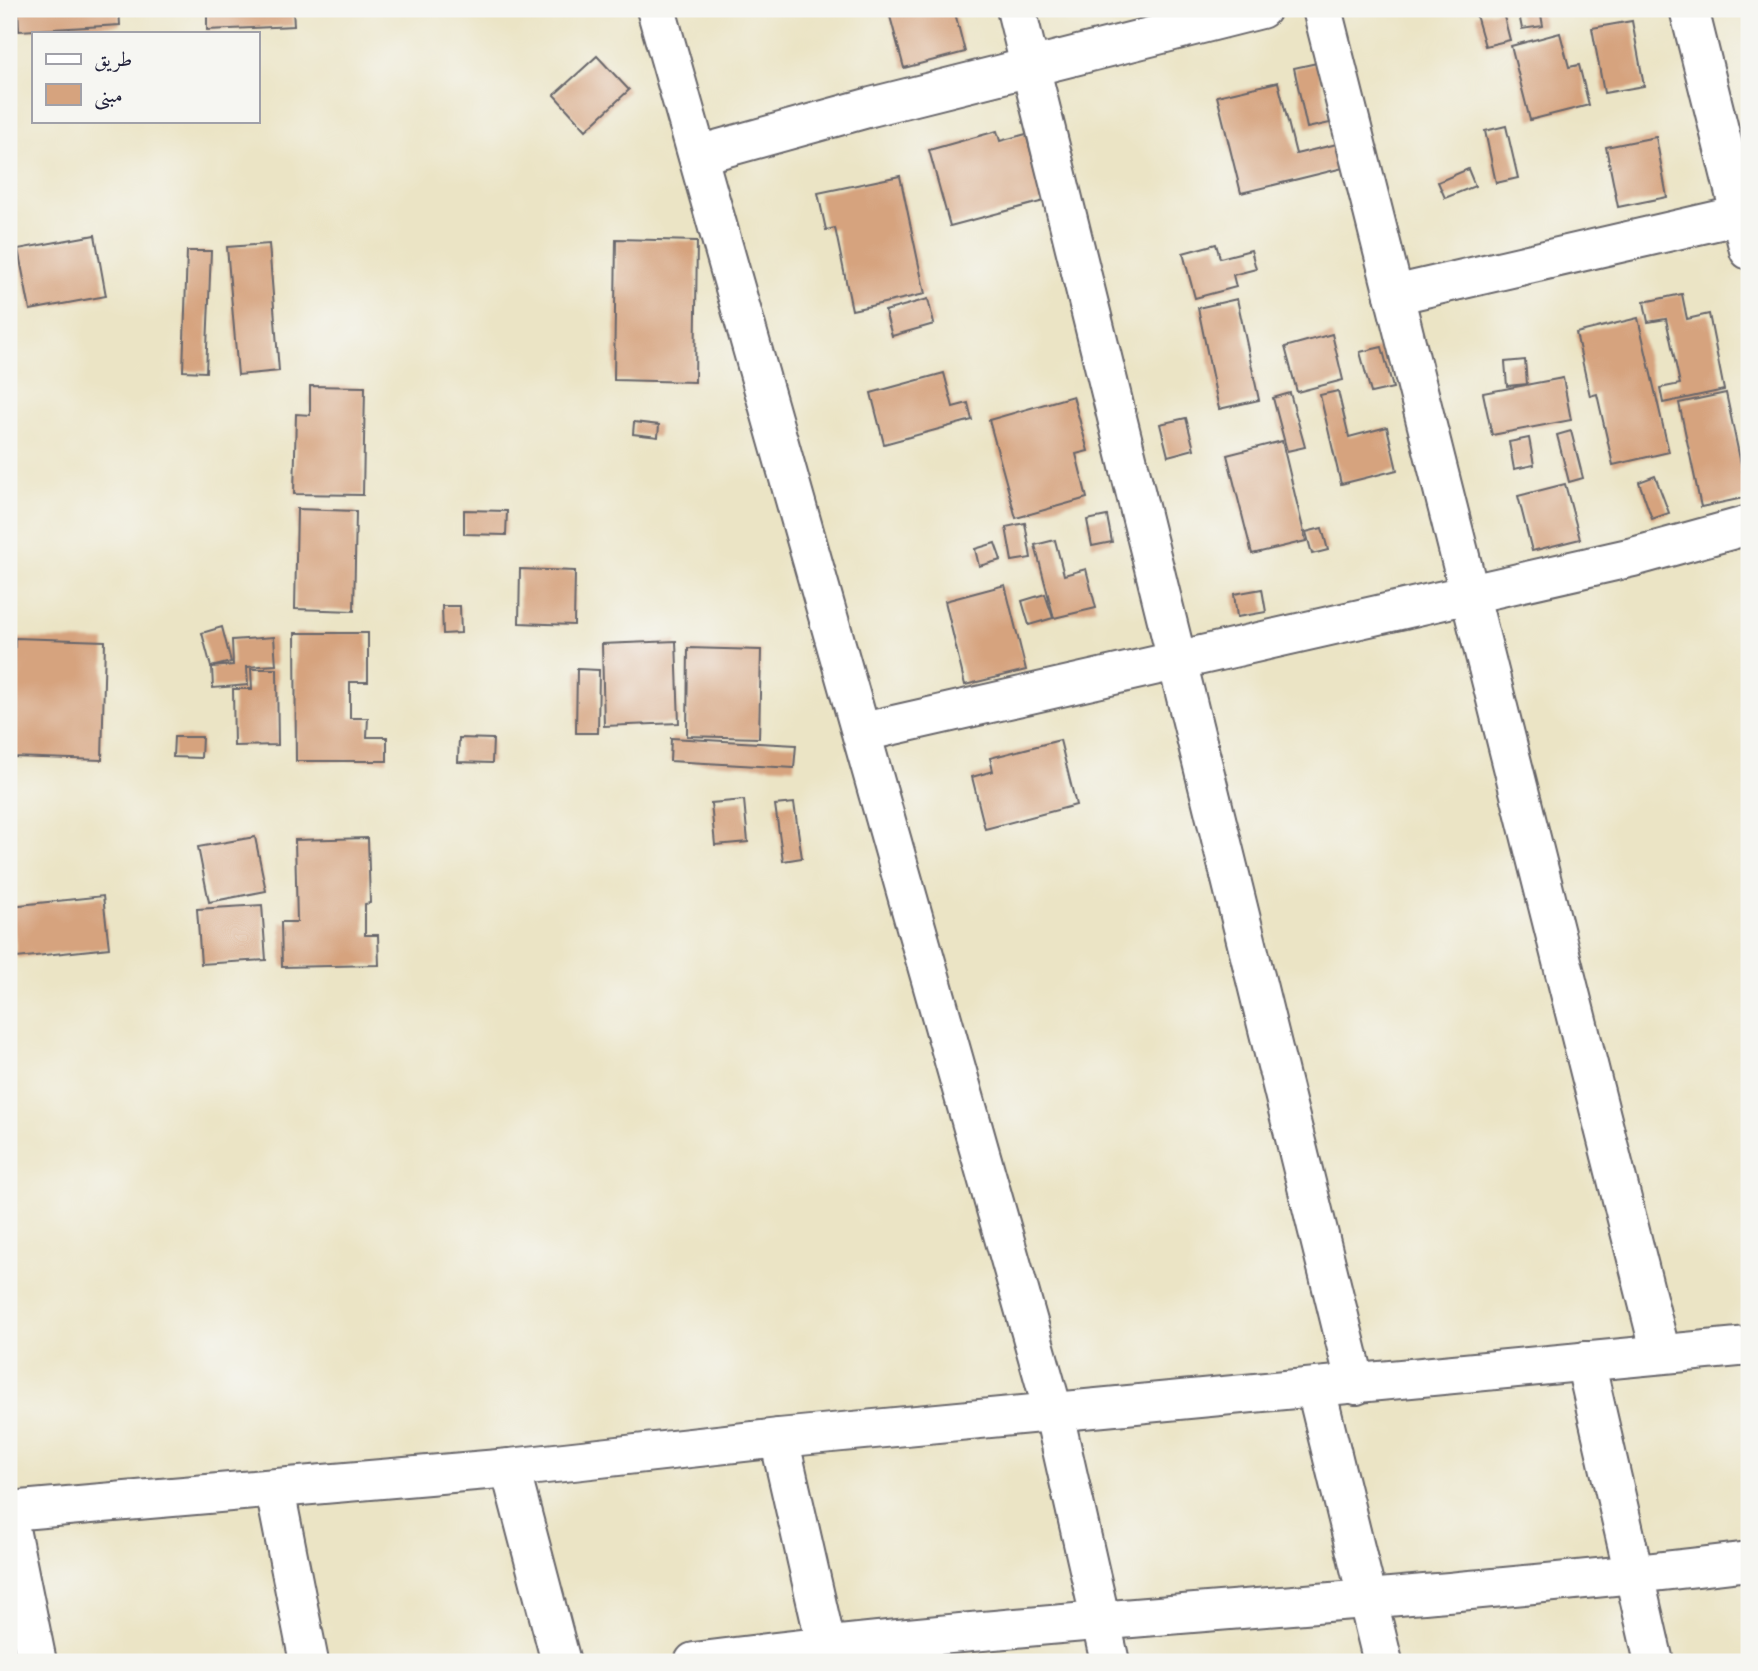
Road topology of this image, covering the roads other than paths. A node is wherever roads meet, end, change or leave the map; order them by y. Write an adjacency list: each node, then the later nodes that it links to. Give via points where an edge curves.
1 (656, 9): 7 (street)
2 (1017, 9): 6 (street)
3 (1261, 9): 6 (street)
4 (1322, 9): 9 (street)
5 (1689, 9): 8 (street)
6 (1030, 66): 7 (street); 12 (street)
7 (698, 155): 13 (street)
8 (1745, 233): 9 (street)
9 (1394, 295): 11 (street)
10 (1749, 524): 11 (street)
11 (1470, 593): 12 (street); 15 (street)
12 (1177, 660): 13 (street); 17 (street)
13 (863, 732): 19 (street)
14 (1749, 1346): 15 (street)
15 (1661, 1354): 16 (street)
16 (1585, 1361): 17 (street); 26 (street)
17 (1356, 1385): 18 (street)
18 (1316, 1389): 19 (street); 27 (street)
19 (1054, 1414): 20 (street); 28 (street)
20 (779, 1438): 21 (street); 29 (street)
21 (510, 1468): 22 (street); 32 (street)
22 (275, 1490): 23 (street); 31 (street)
23 (9, 1511)
24 (9, 1524): 30 (street)
25 (1749, 1561): 26 (street)
26 (1633, 1575): 27 (street); 36 (street)
27 (1366, 1599): 28 (street); 35 (street)
28 (1101, 1622): 29 (street); 34 (street)
29 (829, 1655): 33 (street)
30 (37, 1662)
31 (309, 1662)
32 (561, 1662)
33 (694, 1662)
34 (1111, 1662)
35 (1383, 1662)
36 (1654, 1662)

